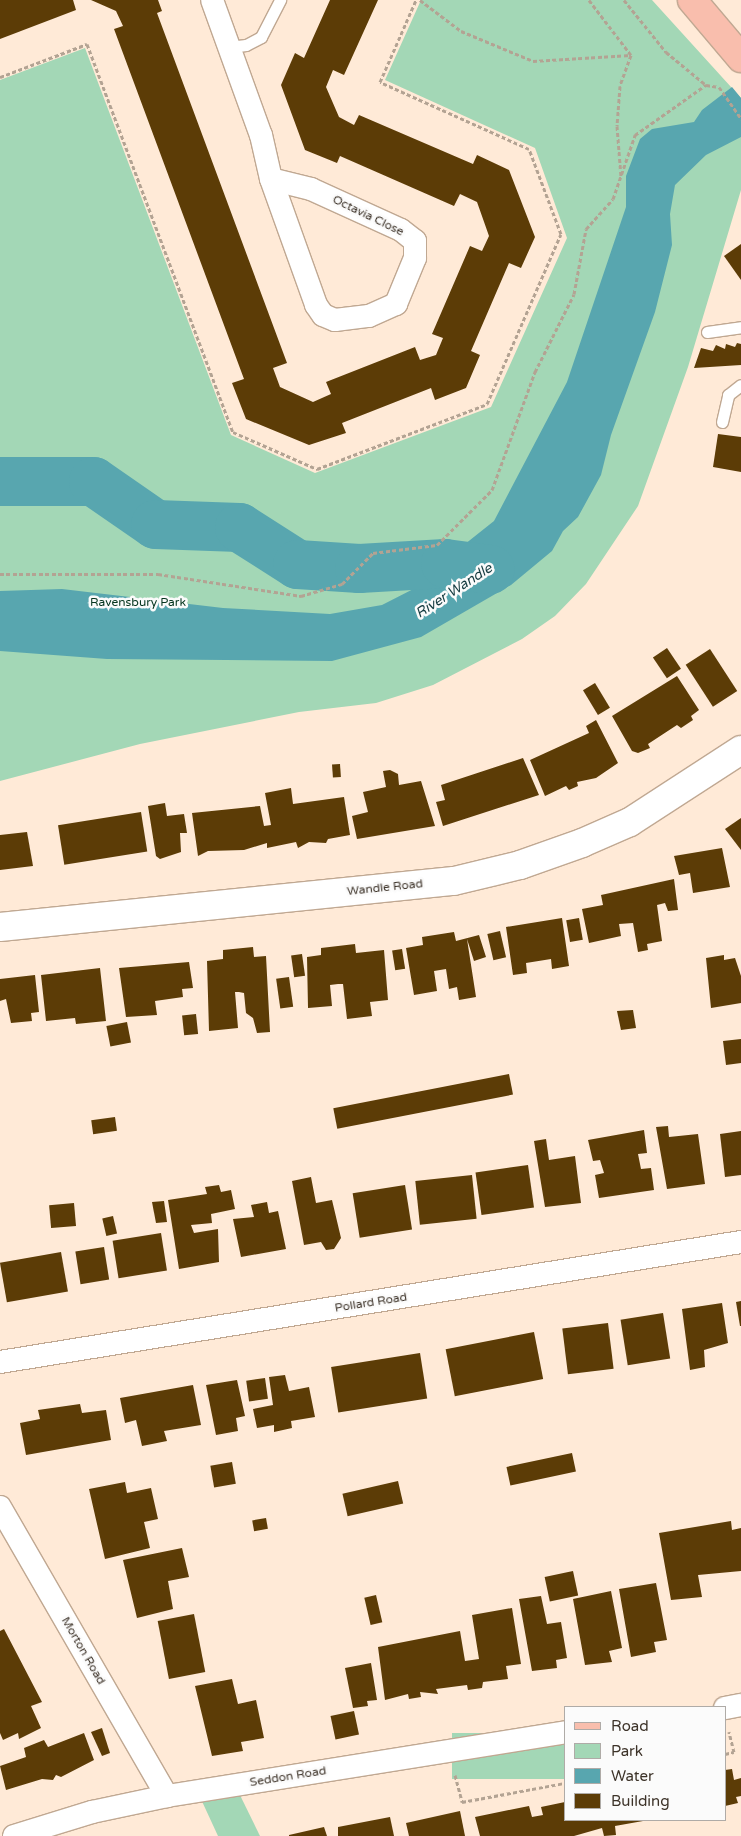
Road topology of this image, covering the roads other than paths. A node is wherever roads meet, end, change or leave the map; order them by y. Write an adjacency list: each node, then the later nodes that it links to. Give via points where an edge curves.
1 (212, 0): 4 (street, Octavia Close)
2 (280, 0): 4 (lane, via 261,37 246,45)
3 (692, 0): 5 (main road)
4 (229, 47): 6 (street, Octavia Close, via 261,134)
5 (740, 57)
6 (271, 179): 6 (street, Octavia Close, via 311,189 401,230 415,241 415,258 396,304 360,317 335,320 323,315)
7 (741, 327): 8 (lane)
8 (707, 332)
9 (741, 385): 10 (lane, via 728,395)
10 (722, 422)
11 (741, 750): 12 (street, Wandle Road, via 630,822 520,865 454,881)
12 (0, 927)
13 (741, 1242): 14 (street, Pollard Road)
14 (0, 1362)
15 (0, 1507): 19 (street, Morton Road)
16 (741, 1705): 17 (street)
17 (726, 1716)
18 (564, 1732): 19 (street, Seddon Road)
19 (167, 1796): 20 (street, Seddon Road, via 92,1812)
20 (14, 1836)

